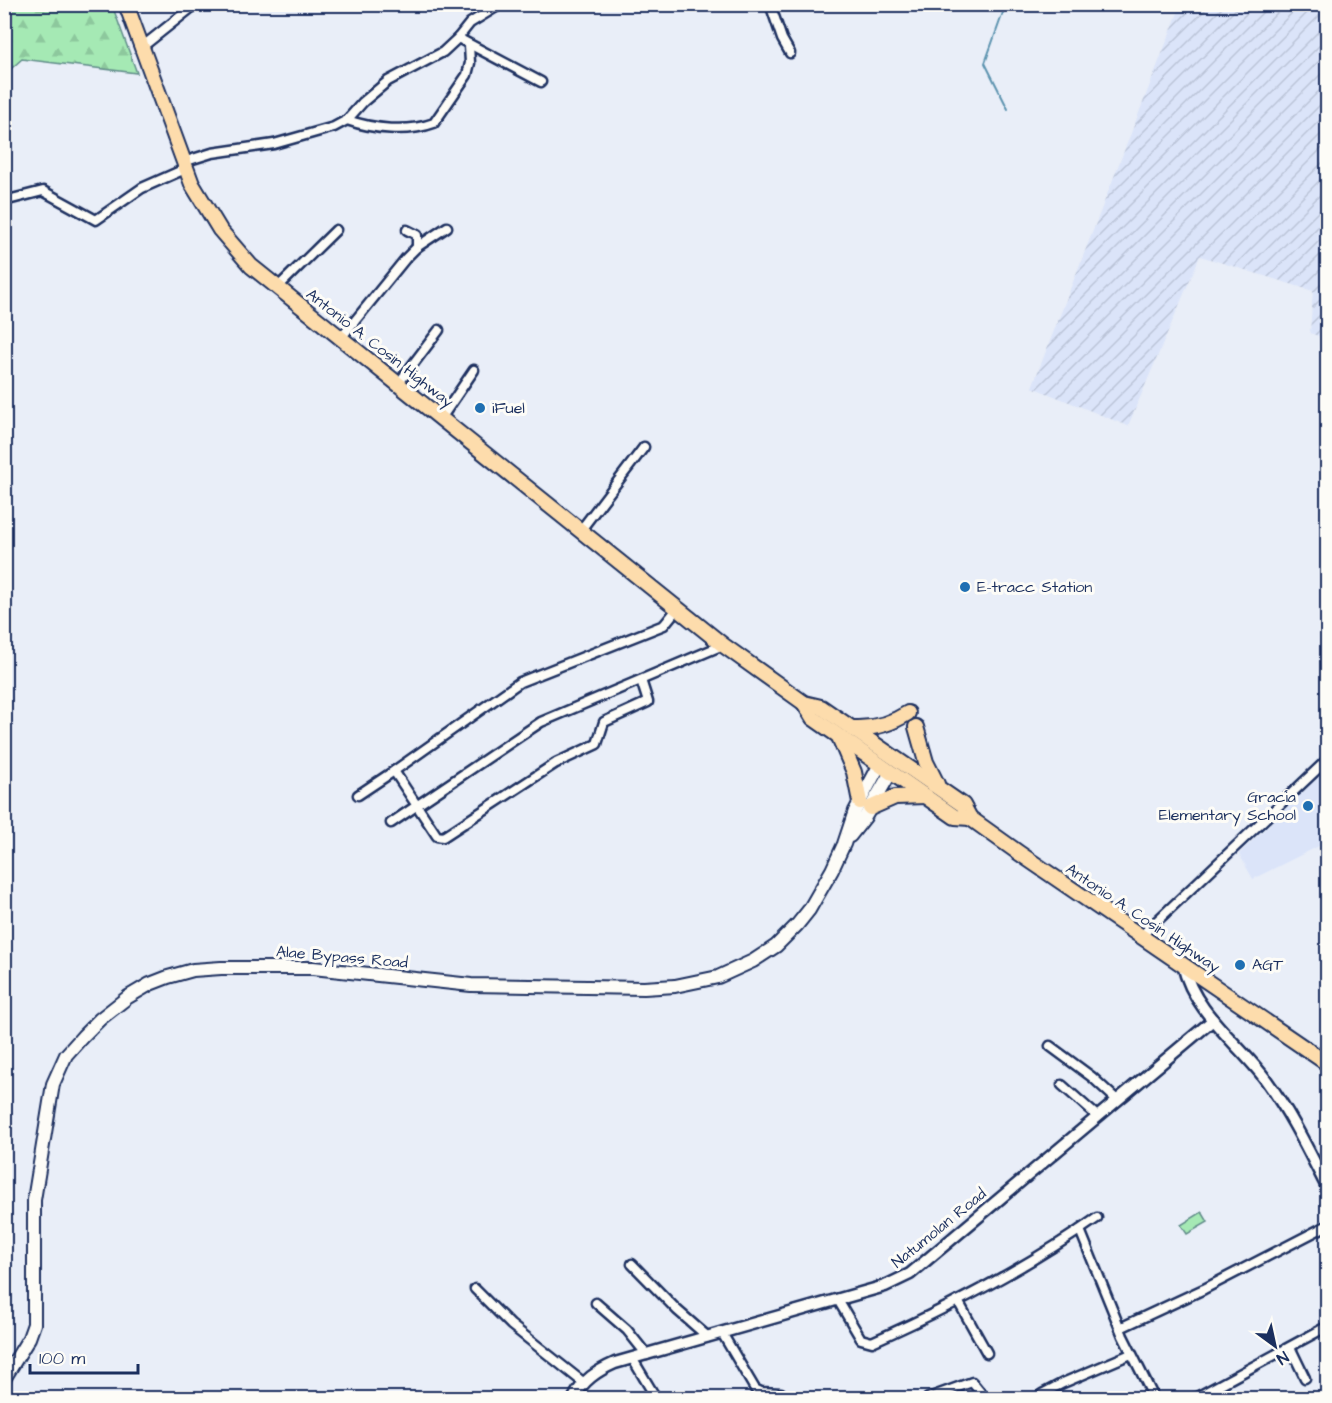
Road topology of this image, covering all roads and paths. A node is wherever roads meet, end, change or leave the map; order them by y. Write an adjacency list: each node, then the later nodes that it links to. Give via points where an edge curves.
1 (126, 4): 7 (highway, Antonio A. Cosin Highway)
2 (196, 4): 7 (street)
3 (501, 4): 5 (street, via 470,22)
4 (770, 4): 8 (street)
5 (458, 38): 6 (street); 10 (street, via 442,52 388,81)
6 (469, 45): 9 (street); 10 (street, via 467,75 434,123 381,128)
7 (142, 47): 11 (highway, Antonio A. Cosin Highway)
8 (790, 53)
9 (541, 82)
10 (347, 120): 11 (street, via 274,144 212,153)
11 (184, 165): 12 (street, via 96,220 43,191); 17 (highway, Antonio A. Cosin Highway, via 220,230 251,266)
12 (4, 201)
13 (447, 227): 16 (street)
14 (336, 230): 17 (street)
15 (407, 230): 16 (street, via 417,235)
16 (417, 247): 19 (street)
17 (277, 288): 19 (highway, Antonio A. Cosin Highway)
18 (439, 330): 21 (street)
19 (341, 338): 21 (highway, Antonio A. Cosin Highway)
20 (474, 370): 22 (street)
21 (398, 384): 22 (highway, Antonio A. Cosin Highway)
22 (442, 417): 24 (highway, Antonio A. Cosin Highway)
23 (644, 447): 24 (street)
24 (580, 531): 25 (highway, Antonio A. Cosin Highway)
25 (677, 609): 26 (highway, Antonio A. Cosin Highway); 35 (street, via 664,625 520,682)
26 (723, 645): 27 (street); 28 (highway, Antonio A. Cosin Highway)
27 (641, 680): 39 (street, via 541,722); 39 (street, via 647,704 604,723 594,746 556,763 446,836 437,836)
28 (804, 703): 31 (highway, Antonio A. Cosin Highway, via 821,707); 32 (highway, Antonio A. Cosin Highway, via 813,718)
29 (908, 713): 31 (highway, via 886,724)
30 (916, 727): 36 (highway)
31 (853, 728): 34 (highway, Antonio A. Cosin Highway)
32 (838, 735): 34 (highway, Antonio A. Cosin Highway); 40 (highway)
33 (1328, 759): 43 (street)
34 (889, 762): 36 (highway, Antonio A. Cosin Highway); 38 (highway, Antonio A. Cosin Highway); 40 (main road, Alae Bypass Road)
35 (394, 771): 37 (street); 39 (street)
36 (939, 788): 41 (highway, Antonio A. Cosin Highway, via 963,805)
37 (358, 795)
38 (926, 796): 40 (highway, via 895,797); 41 (highway, Antonio A. Cosin Highway, via 956,817)
39 (417, 805): 42 (street)
40 (865, 805): 70 (main road, Alae Bypass Road, via 809,910 787,936 746,964 701,982 644,988 471,985 313,968 231,967 168,977 128,997 100,1019 66,1055 53,1084 34,1200 34,1324 20,1356)
41 (970, 818): 43 (highway, Antonio A. Cosin Highway)
42 (391, 823)
43 (1140, 936): 44 (highway, Antonio A. Cosin Highway)
44 (1183, 965): 45 (street); 47 (highway, Antonio A. Cosin Highway)
45 (1212, 1020): 49 (street, Natumolan Road); 51 (street, via 1264,1077 1287,1109)
46 (1050, 1046): 49 (street)
47 (1328, 1064)
48 (1062, 1085): 50 (street)
49 (1117, 1100): 50 (street, Natumolan Road)
50 (1097, 1116): 57 (street, Natumolan Road, via 910,1274)
51 (1328, 1189)
52 (1097, 1218): 54 (street)
53 (1328, 1225): 61 (street)
54 (1080, 1230): 58 (street, via 992,1285); 61 (street)
55 (632, 1264): 63 (street)
56 (475, 1289): 71 (street, via 511,1325)
57 (838, 1300): 58 (street, via 861,1339 868,1343); 62 (street, Natumolan Road)
58 (958, 1301): 65 (street)
59 (597, 1303): 67 (street)
60 (1328, 1326): 64 (street)
61 (1120, 1328): 66 (street)
62 (722, 1333): 63 (street, Natumolan Road); 72 (street, via 755,1389)
63 (708, 1337): 67 (street, Natumolan Road)
64 (1290, 1347): 69 (street); 79 (street)
65 (987, 1353)
66 (1131, 1354): 73 (street); 78 (street)
67 (647, 1355): 68 (street, Natumolan Road)
68 (632, 1358): 71 (street, Natumolan Road, via 607,1367); 75 (street)
69 (1305, 1378)
70 (4, 1379)
71 (584, 1383): 74 (street, Natumolan Road)
72 (781, 1393)
73 (1040, 1397)
74 (574, 1398)
75 (656, 1398)
76 (928, 1398): 77 (street, via 972,1382)
77 (984, 1398)
78 (1154, 1398)
79 (1195, 1398)

